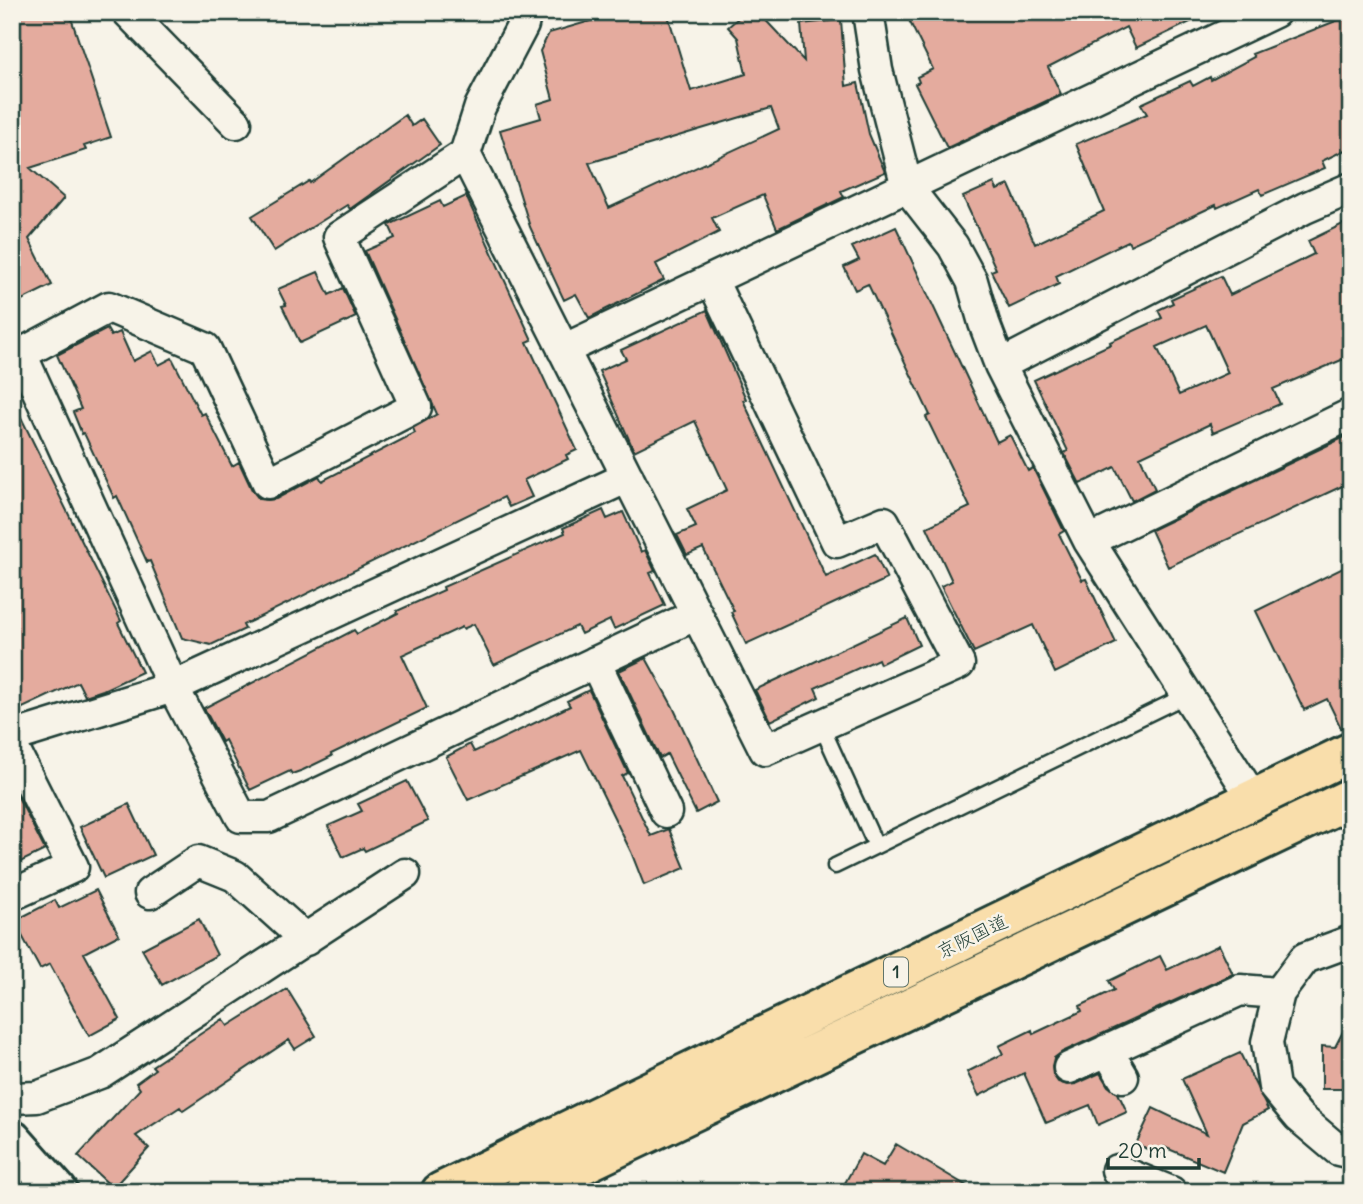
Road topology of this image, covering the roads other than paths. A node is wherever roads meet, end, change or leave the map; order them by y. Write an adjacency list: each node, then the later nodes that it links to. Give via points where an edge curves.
1 (128, 12): 5 (street)
2 (526, 12): 6 (street, via 481,107)
3 (869, 12): 7 (street, via 877,70)
4 (1275, 12): 7 (street)
5 (236, 123)
6 (465, 155): 10 (street); 17 (street, via 339,237 416,407 268,483 205,348 109,307 21,354)
7 (907, 187): 9 (street); 11 (street, via 953,246 972,281)
8 (1351, 188): 11 (street)
9 (712, 280): 10 (street); 19 (street, via 837,542 884,522 959,664)
10 (564, 350): 13 (street)
11 (1000, 365): 14 (street)
12 (1351, 414): 14 (street)
13 (628, 477): 15 (street); 17 (street)
14 (1089, 541): 18 (street)
15 (697, 614): 16 (street); 19 (street, via 765,750)
16 (595, 662): 17 (street, via 269,817 241,817); 25 (street)
17 (173, 687): 20 (street)
18 (1187, 695): 24 (street); 26 (lane)
19 (821, 725): 26 (lane)
20 (12, 737)
21 (12, 746): 30 (street, via 73,867)
22 (1351, 752): 24 (highway, 京阪国道 / 1)
23 (1351, 798): 42 (highway, 京阪国道 / 1)
24 (1255, 800): 41 (highway, 京阪国道 / 1)
25 (666, 812)
26 (876, 846): 27 (lane)
27 (835, 866)
28 (405, 874): 31 (street)
29 (150, 893): 31 (street, via 198,861 235,876)
30 (12, 895)
31 (306, 940): 37 (street, via 100,1073 37,1097)
32 (1351, 941): 33 (street, via 1305,958)
33 (1279, 993): 34 (street, via 1240,990); 39 (street, via 1267,1042 1274,1087 1299,1117 1338,1150)
34 (1108, 1050): 35 (street); 36 (street)
35 (1069, 1068)
36 (1123, 1077)
37 (12, 1098)
38 (12, 1140): 40 (street)
39 (1351, 1153)
40 (58, 1192)
41 (441, 1192)
42 (524, 1192)
43 (1128, 1192): 44 (street, via 1117,1170)
44 (1171, 1192)

